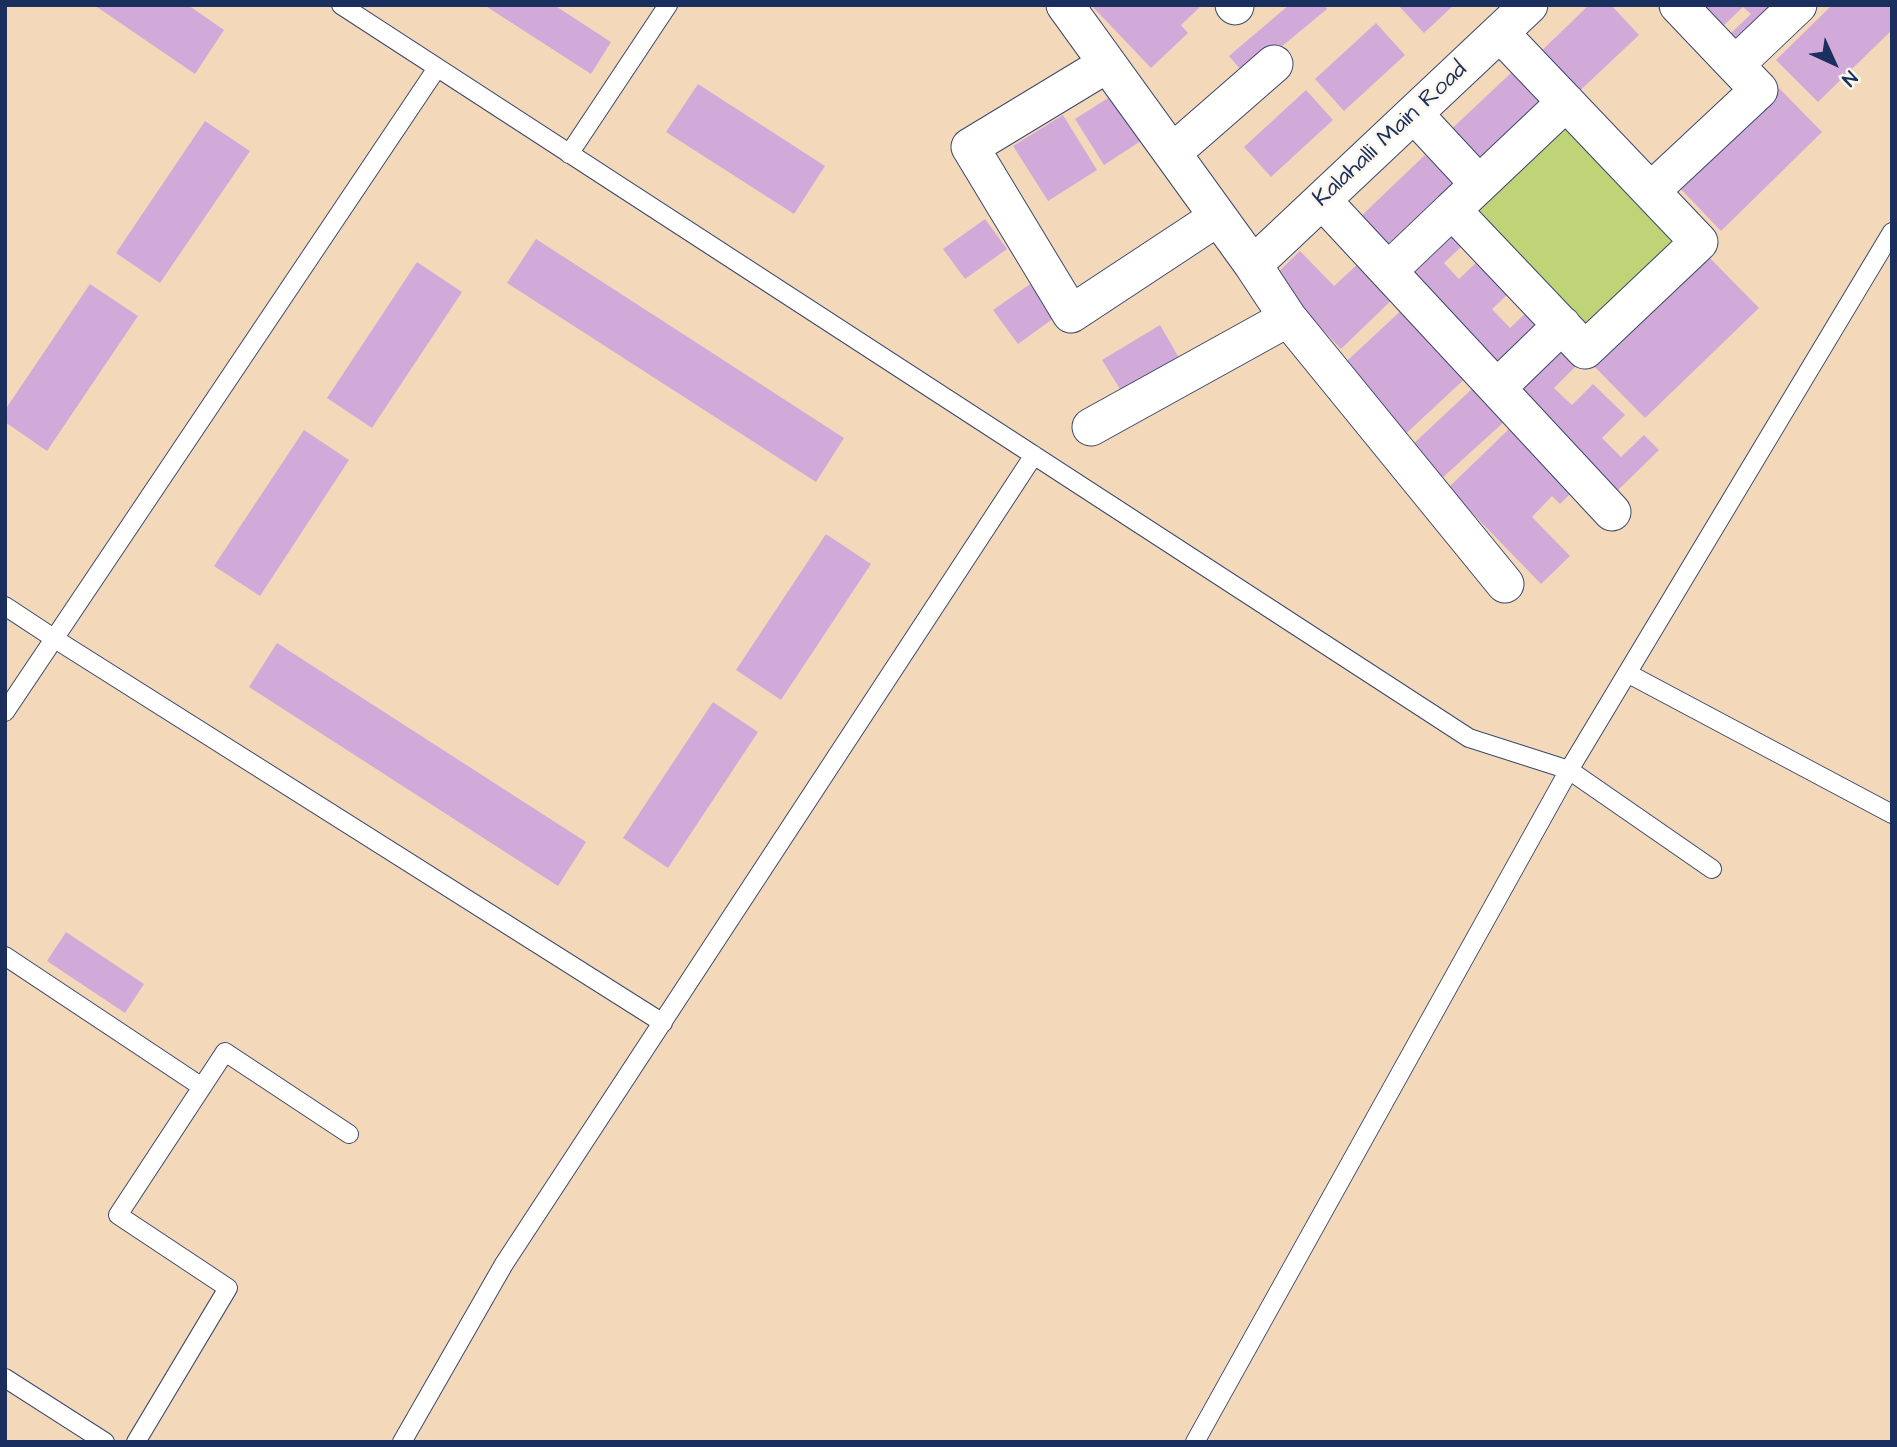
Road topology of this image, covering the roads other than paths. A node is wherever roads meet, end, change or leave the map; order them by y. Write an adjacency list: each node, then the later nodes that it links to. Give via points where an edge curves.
1 (341, 5): 7 (lane)
2 (668, 5): 16 (lane)
3 (1529, 5): 8 (street, Kalahalli Main Road)
4 (1678, 5): 11 (street)
5 (1798, 5): 11 (street)
6 (1069, 7): 9 (street)
7 (362, 11): 12 (lane)
8 (1500, 33): 13 (street); 14 (street, Kalahalli Main Road)
9 (1107, 64): 15 (street); 21 (street, via 970,147 1070,314)
10 (1274, 64): 15 (street)
11 (1735, 65): 18 (street, via 1759,90)
12 (437, 68): 16 (lane); 33 (lane)
13 (1566, 102): 17 (street); 18 (street)
14 (1414, 114): 17 (street); 19 (street, Kalahalli Main Road)
15 (1172, 153): 21 (street)
16 (569, 154): 29 (lane)
17 (1479, 184): 20 (street)
18 (1651, 191): 26 (street, via 1699,242 1585,350)
19 (1322, 200): 23 (street, Kalahalli Main Road); 24 (street)
20 (1452, 210): 24 (street); 26 (street)
21 (1218, 217): 23 (street)
22 (1892, 233): 34 (lane)
23 (1253, 265): 25 (street)
24 (1388, 271): 27 (street)
25 (1288, 318): 28 (street); 31 (street)
26 (1562, 325): 27 (street)
27 (1497, 388): 30 (street)
28 (1091, 427)
29 (1034, 456): 36 (lane, via 1469,738); 40 (lane)
30 (1612, 512)
31 (1505, 584)
32 (5, 606): 33 (lane)
33 (55, 639): 35 (lane); 40 (lane)
34 (1627, 673): 36 (lane); 37 (lane)
35 (5, 712)
36 (1569, 770): 38 (lane); 47 (lane)
37 (1892, 814)
38 (1712, 869)
39 (5, 956): 41 (lane)
40 (663, 1023): 46 (lane, via 504,1264)
41 (202, 1087): 42 (lane, via 225,1052); 45 (lane, via 118,1215 228,1288)
42 (349, 1134)
43 (5, 1378): 44 (lane)
44 (105, 1442)
45 (136, 1442)
46 (402, 1442)
47 (1195, 1442)

